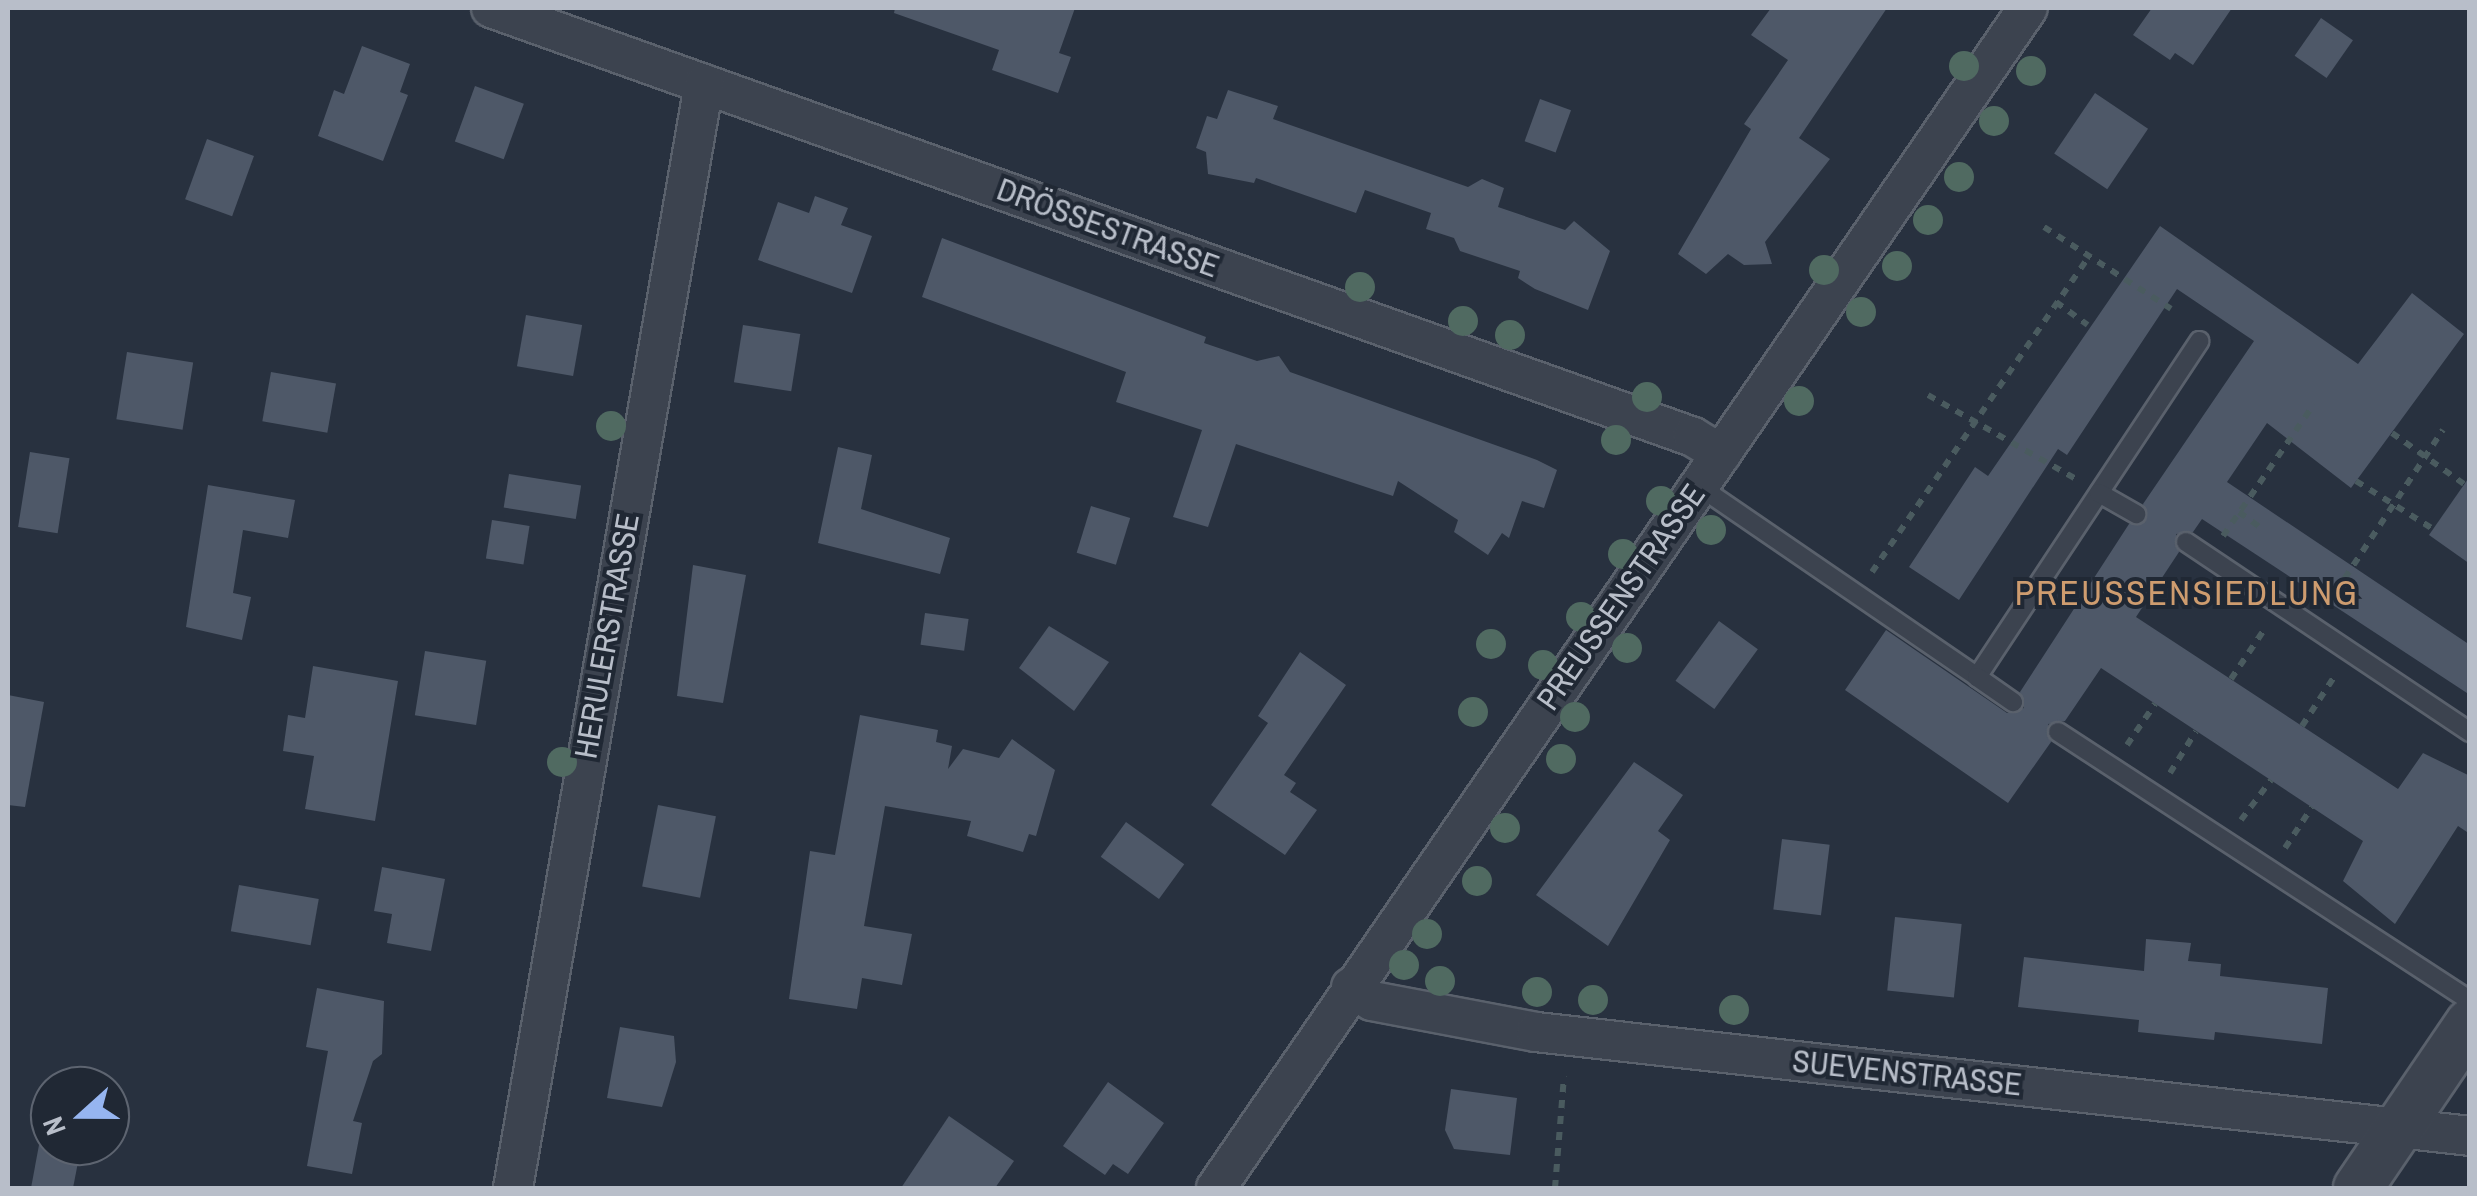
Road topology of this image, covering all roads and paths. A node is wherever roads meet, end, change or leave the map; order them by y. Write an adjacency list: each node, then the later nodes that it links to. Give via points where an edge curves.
1 (491, 8): 3 (street, DRÖSSESTRASSE)
2 (2028, 8): 15 (street, PREUSSENSTRASSE)
3 (704, 84): 15 (street, DRÖSSESTRASSE, via 1674,430); 52 (street, HERULERSTRASSE)
4 (2044, 228): 5 (path)
5 (2089, 256): 6 (path); 7 (path)
6 (2056, 302): 8 (path); 12 (path)
7 (2171, 309)
8 (2088, 325)
9 (2198, 341): 20 (lane)
10 (1928, 395): 12 (path)
11 (2314, 404): 22 (path)
12 (1974, 419): 20 (path); 28 (path)
13 (2443, 430): 16 (path)
14 (2392, 433): 16 (path)
15 (1722, 454): 19 (street, PREUSSENSTRASSE)
16 (2424, 457): 18 (path); 21 (path)
17 (2356, 481): 21 (path)
18 (2464, 484)
19 (1700, 487): 28 (lane); 46 (street, PREUSSENSTRASSE)
20 (2099, 493): 23 (lane); 32 (lane)
21 (2392, 506): 25 (path); 30 (path)
22 (2239, 512): 24 (path); 27 (path)
23 (2136, 514)
24 (2262, 528)
25 (2433, 530)
26 (2186, 542): 27 (lane)
27 (2208, 557): 29 (lane)
28 (1857, 594): 32 (lane)
29 (2280, 606): 30 (lane); 33 (path)
30 (2312, 626): 31 (lane)
31 (2350, 652): 36 (path); 39 (lane)
32 (1977, 676): 34 (lane)
33 (2231, 679)
34 (2014, 702)
35 (2155, 704): 40 (path)
36 (2302, 726)
37 (2196, 731): 42 (path)
38 (2058, 732): 40 (lane)
39 (2470, 732)
40 (2112, 767): 42 (lane)
41 (2271, 780): 44 (path)
42 (2156, 796): 44 (lane)
43 (2312, 807): 45 (path)
44 (2225, 840): 45 (lane)
45 (2271, 870): 47 (lane)
46 (1350, 987): 50 (street, SUEVENSTRASSE, via 1372,1001 1536,1032); 53 (street, PREUSSENSTRASSE)
47 (2470, 1000)
48 (2470, 1022): 50 (street)
49 (1565, 1069): 54 (path)
50 (2398, 1128): 51 (street, SUEVENSTRASSE); 55 (street)
51 (2470, 1136)
52 (512, 1188)
53 (1216, 1188)
54 (1555, 1188)
55 (2358, 1188)

